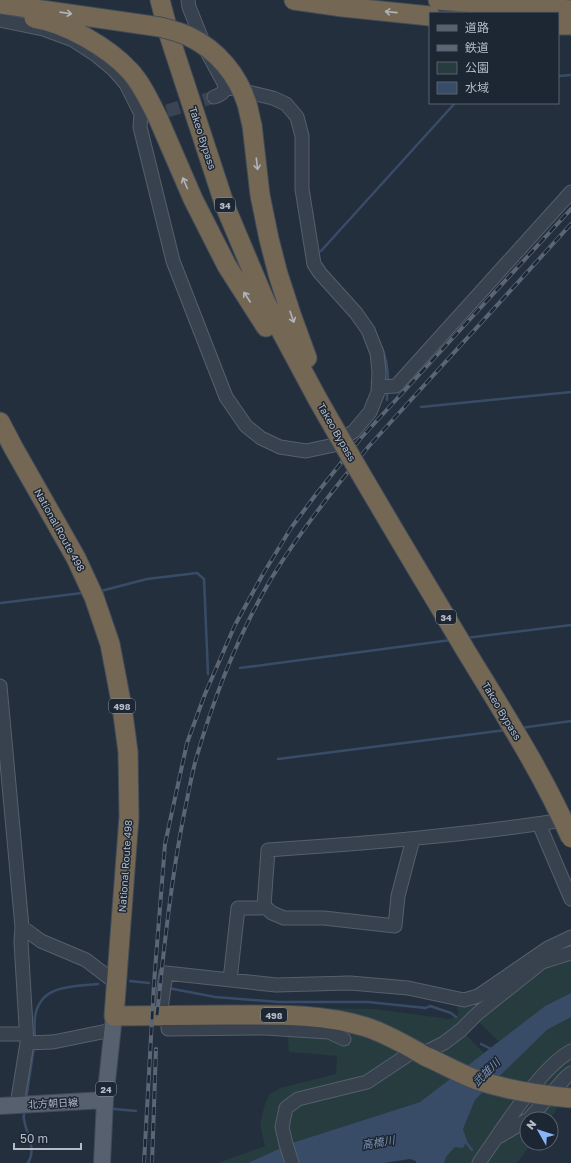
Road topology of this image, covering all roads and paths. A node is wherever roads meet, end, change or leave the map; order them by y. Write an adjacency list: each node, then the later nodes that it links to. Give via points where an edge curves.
1 (160, 0): 17 (highway, Takeo Bypass / 34, via 225,206 265,300)
2 (188, 0): 12 (street, via 206,52)
3 (294, 0): 8 (highway, one-way to 3)
4 (438, 0): 6 (highway)
5 (0, 4): 17 (highway, one-way to 17, bridge, via 160,27 178,32 206,46 230,70 247,103 260,195 278,274)
6 (571, 10)
7 (0, 13): 14 (highway, bridge, via 40,19 90,39 119,60 130,72 141,86)
8 (429, 16)
9 (0, 20): 14 (street, via 43,29 73,40 114,70)
10 (559, 25): 11 (highway)
11 (571, 26)
12 (226, 88): 13 (street); 16 (street, via 273,98 286,104 297,117 302,136 302,189 314,264 368,330 377,353)
13 (214, 97)
14 (155, 115): 16 (street, via 140,127 173,261 226,397 246,426 280,448 306,451 334,445 354,431 370,412); 17 (highway, one-way to 14, via 290,363 227,266)
15 (571, 192): 16 (street, via 396,386)
16 (378, 387)
17 (319, 394): 23 (highway, Takeo Bypass / 34, bridge, via 399,540 528,753)
18 (0, 422): 30 (highway, National Route 498 / 498, via 76,558 94,597 110,644 128,752 129,817)
19 (0, 686): 20 (street)
20 (3, 745): 27 (street)
21 (571, 819): 22 (street)
22 (539, 824): 24 (street); 25 (street)
23 (571, 838)
24 (413, 839): 26 (street, via 268,850); 26 (street, via 398,896 395,926 324,918 284,918)
25 (571, 899)
26 (264, 906): 29 (street, via 238,908)
27 (22, 927): 30 (street, via 41,941 86,960); 36 (street, via 21,942)
28 (569, 944): 29 (street, via 548,948 478,996 464,1000 408,988 350,983 276,985); 38 (street, via 542,962 444,1043)
29 (230, 980): 31 (street, via 166,973)
30 (116, 983): 33 (highway, National Route 498 / 498)
31 (164, 1016): 32 (highway, 498); 33 (highway, 498)
32 (207, 1022): 35 (street, via 329,1032); 38 (highway, 498, via 273,1014 334,1020 366,1027)
33 (113, 1023): 36 (street, via 53,1042); 41 (main road, 24)
34 (0, 1034): 36 (street)
35 (344, 1039)
36 (31, 1040): 42 (street)
37 (571, 1052): 46 (street, via 544,1074)
38 (421, 1054): 40 (highway, 498, bridge, via 476,1080 503,1088); 48 (street, via 367,1082 298,1099 286,1108 282,1126)
39 (571, 1074): 44 (street)
40 (571, 1098)
41 (105, 1100): 42 (main road, 北方朝日線); 47 (main road, 24)
42 (22, 1104): 43 (main road, 北方朝日線)
43 (0, 1106)
44 (536, 1111)
45 (519, 1125): 46 (street)
46 (496, 1138): 49 (street)
47 (102, 1163)
48 (292, 1163)
49 (479, 1163)

